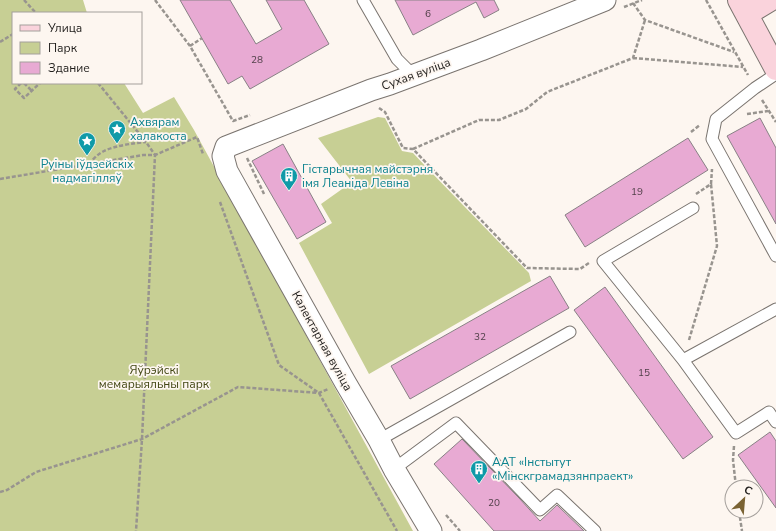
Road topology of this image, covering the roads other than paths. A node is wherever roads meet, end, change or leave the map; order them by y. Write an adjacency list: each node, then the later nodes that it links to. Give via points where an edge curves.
1 (363, 0): 7 (lane, via 397,60)
2 (770, 0): 4 (main road)
3 (611, 5): 7 (street, Сухая вуліца)
4 (743, 7): 5 (main road)
5 (776, 69)
6 (776, 74): 10 (lane, via 716,119 712,139)
7 (414, 76): 8 (street, Сухая вуліца)
8 (226, 146): 15 (street, Калектарная вуліца, via 223,156 227,170)
9 (692, 202): 13 (lane, via 604,261)
10 (776, 256)
11 (776, 309): 13 (lane)
12 (570, 332): 15 (lane)
13 (683, 360): 14 (lane, via 736,433 769,412)
14 (776, 422)
15 (379, 440): 16 (street, Калектарная вуліца)
16 (394, 469): 17 (street, Калектарная вуліца); 18 (lane, via 456,423 540,510 558,495)
17 (432, 531)
18 (595, 531)

